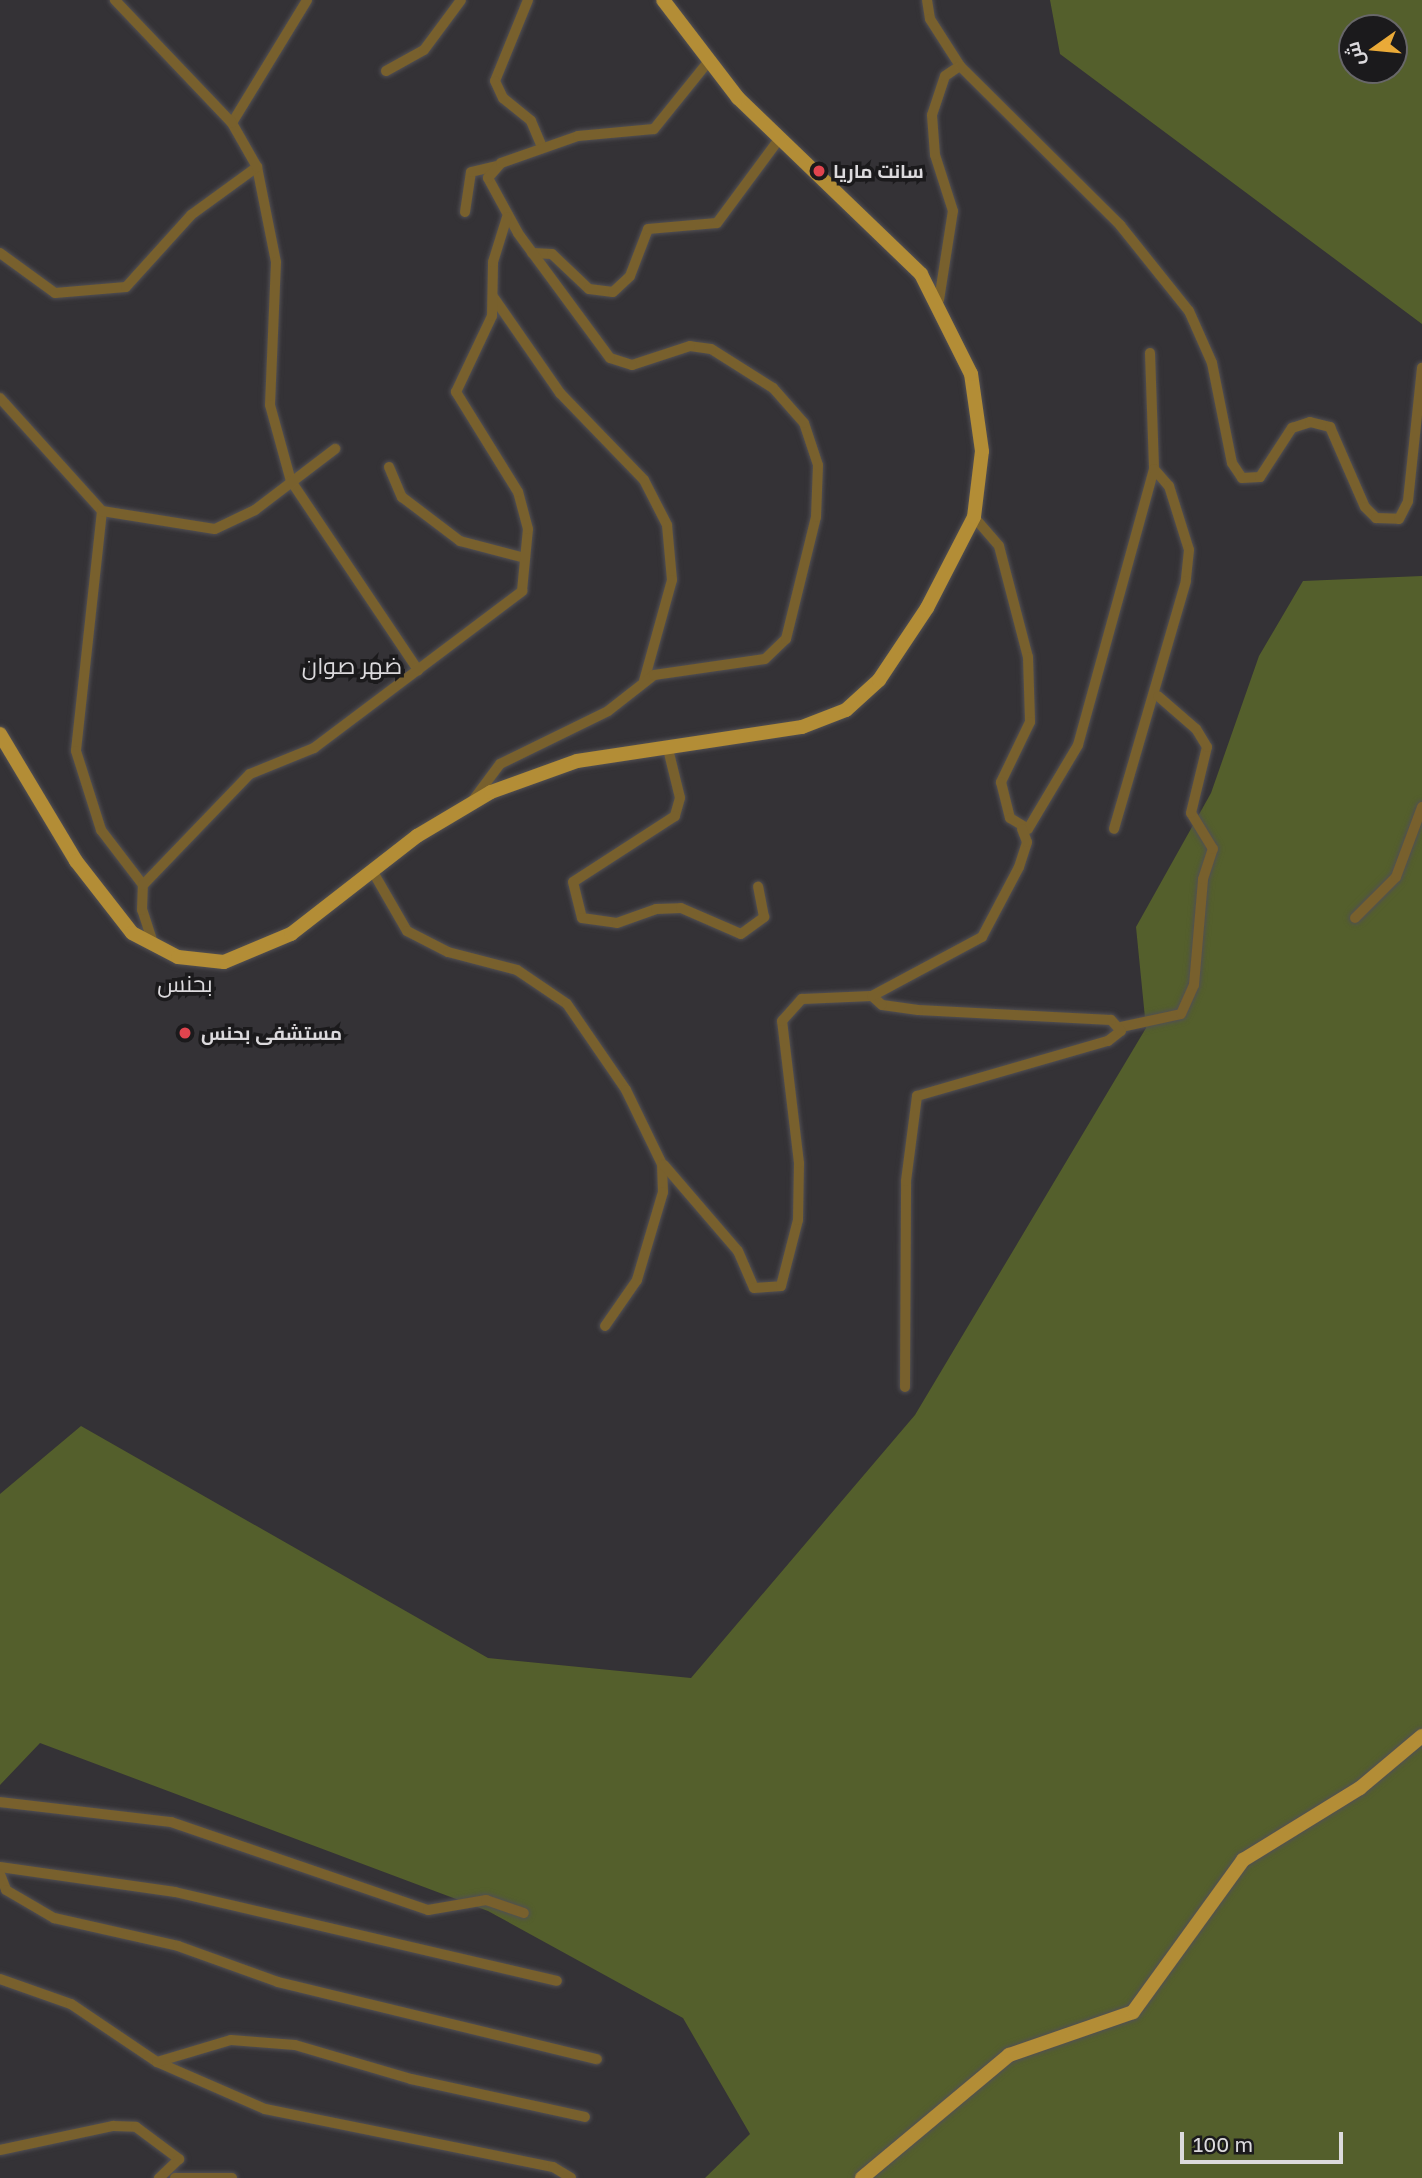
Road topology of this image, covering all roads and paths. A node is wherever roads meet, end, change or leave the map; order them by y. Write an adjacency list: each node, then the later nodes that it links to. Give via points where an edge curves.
1 (116, 0): 10 (street)
2 (307, 0): 10 (street)
3 (528, 0): 12 (street, via 495,81 503,98 531,121)
4 (663, 0): 7 (main road)
5 (927, 0): 8 (street, via 930,19)
6 (456, 3): 9 (street, via 424,50)
7 (708, 62): 11 (main road); 12 (street, via 654,129 592,133)
8 (960, 66): 20 (street, via 944,76 932,115 935,155 953,211); 22 (street, via 1120,225 1189,311 1212,363 1232,463 1242,478 1260,477 1292,428 1330,426 1365,507 1376,518 1399,519 1408,501)
9 (386, 71)
10 (232, 123): 14 (street)
11 (780, 138): 17 (street, via 718,223 648,229 630,276 613,292 589,289 552,254); 20 (main road, via 888,237)
12 (542, 147): 13 (street)
13 (495, 166): 15 (street, via 471,172); 16 (street, via 488,178)
14 (257, 167): 18 (street, via 191,215 126,287 55,293); 27 (street, via 276,262 270,405)
15 (465, 212)
16 (507, 217): 17 (street); 19 (street, via 494,253)
17 (532, 253): 32 (street, via 610,358 632,365 690,346 711,349 785,400 814,450 818,490 810,551 780,650 765,659 684,668)
18 (0, 254)
19 (494, 298): 30 (street, via 481,349 456,392 518,492 528,529); 32 (street, via 560,393 644,480 667,525 674,566)
20 (939, 300): 29 (main road, via 967,360 980,410)
21 (1150, 353): 26 (street)
22 (1422, 368)
23 (0, 398): 28 (street)
24 (335, 449): 27 (street)
25 (389, 467): 30 (street, via 402,497 460,541)
26 (1154, 469): 33 (street, via 1169,486 1189,550); 38 (street, via 1078,745 1035,825)
27 (291, 481): 28 (street, via 240,519 215,529); 31 (street)
28 (102, 511): 41 (street, via 76,751 101,830)
29 (974, 517): 35 (main road, via 912,633 861,699 802,727); 38 (street, via 999,546 1028,657 1030,722 1001,782 1005,807)
30 (525, 558): 31 (street, via 519,595)
31 (418, 670): 41 (street, via 314,748 258,767)
32 (645, 681): 36 (street, via 608,711 500,764)
33 (1158, 696): 39 (street); 46 (street, via 1196,729 1208,751 1191,813 1213,849 1202,887 1194,985 1181,1014)
34 (0, 734): 44 (main road, via 76,861 115,914)
35 (668, 749): 36 (main road, via 563,764); 42 (street, via 680,797 675,816 573,882 582,918 617,923 656,909 681,908 741,934 764,917)
36 (471, 803): 40 (main road)
37 (1422, 807): 43 (street, via 1396,877)
38 (1022, 829): 45 (street, via 1027,842 1019,867 982,937)
39 (1114, 829)
40 (373, 872): 44 (main road, via 255,953 207,962); 47 (street, via 407,931 448,952 517,970 567,1004 626,1090)
41 (144, 885): 44 (street, via 142,910)
42 (758, 887)
43 (1355, 918)
44 (155, 949)
45 (872, 996): 46 (street, via 893,1008 1078,1017); 47 (street, via 802,999 782,1021 799,1163 798,1220 781,1286 754,1288 738,1251)
46 (1121, 1027): 49 (street, via 1108,1041 917,1096 906,1181)
47 (663, 1164): 48 (street, via 656,1231 633,1288)
48 (605, 1326)
49 (905, 1387)
50 (1422, 1735): 65 (main road, via 1367,1784 1242,1860 1133,2012 1009,2054)
51 (0, 1802): 54 (street, via 171,1822 428,1910 486,1900)
52 (0, 1867): 56 (street, via 175,1892)
53 (0, 1874): 57 (street, via 6,1890 54,1918 178,1946 278,1982)
54 (524, 1913)
55 (0, 1979): 58 (street, via 71,2004)
56 (557, 1981)
57 (597, 2059)
58 (158, 2062): 59 (street, via 230,2040 295,2045 411,2079); 64 (street, via 265,2109 553,2167)
59 (585, 2117)
60 (0, 2150): 61 (street, via 113,2126 136,2127 179,2159)
61 (159, 2178)
62 (175, 2178): 63 (street)
63 (232, 2178)
64 (571, 2178)
65 (862, 2178)

